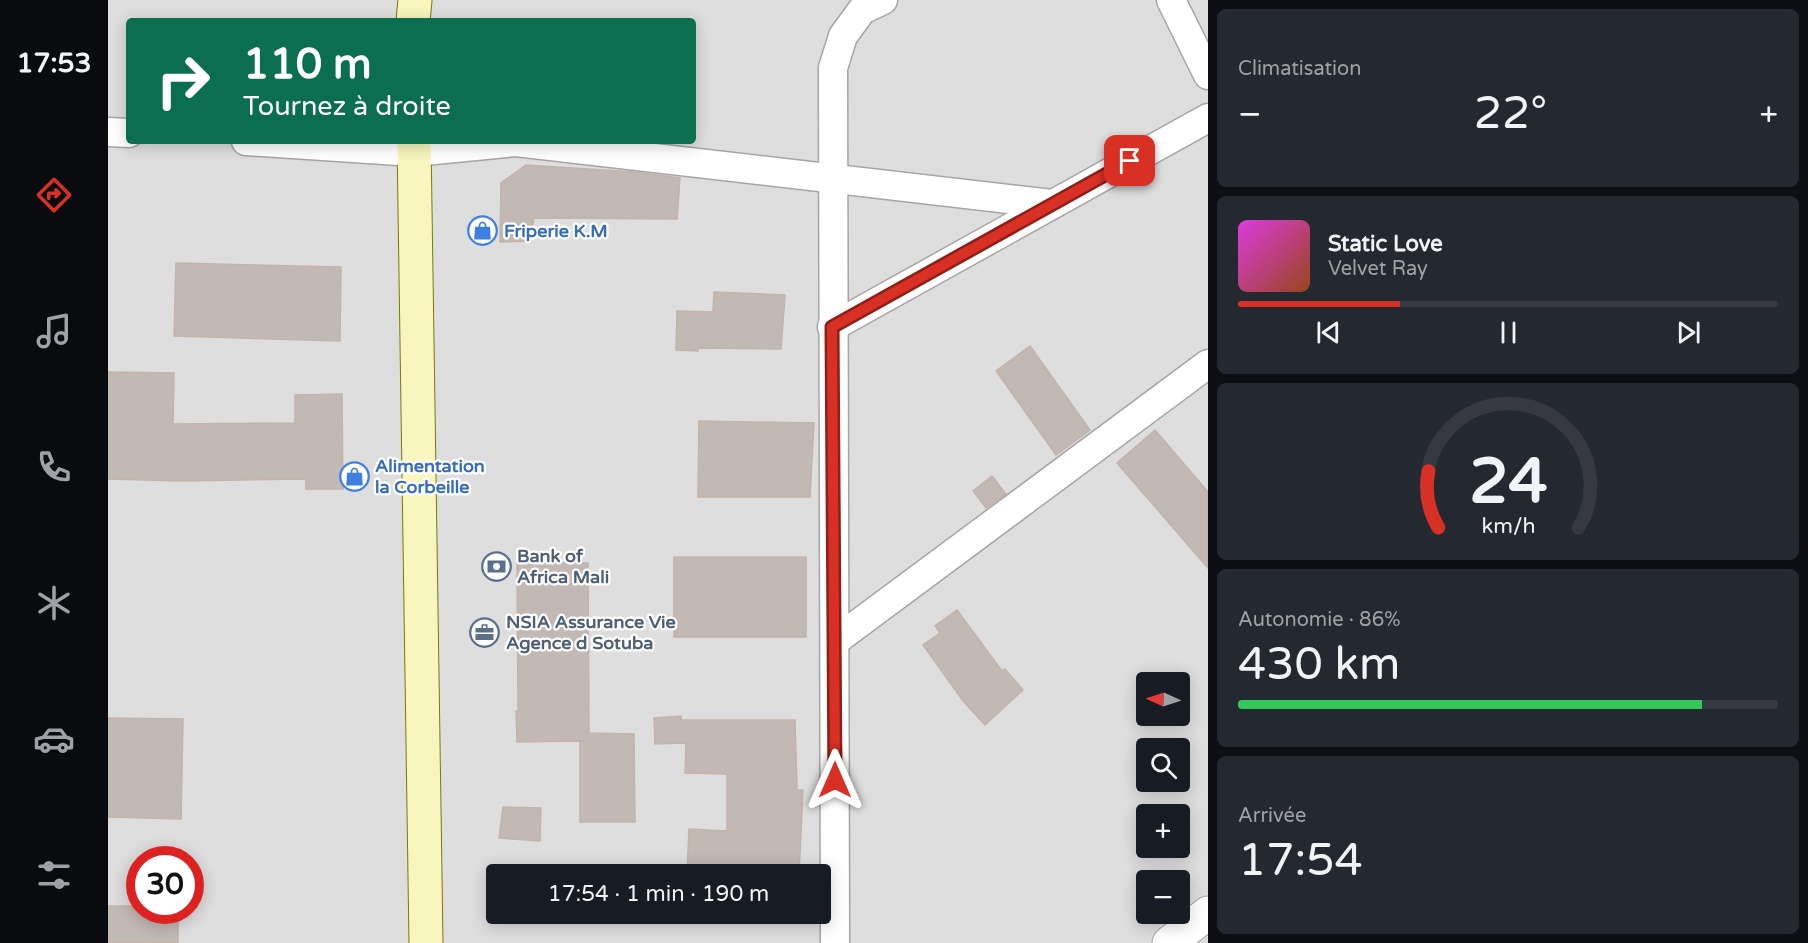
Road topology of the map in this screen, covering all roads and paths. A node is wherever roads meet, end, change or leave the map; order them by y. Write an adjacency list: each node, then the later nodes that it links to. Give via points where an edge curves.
1 (883, 0): 11 (street, via 862,10 843,36 833,68)
2 (1171, 0): 3 (street)
3 (1208, 75)
4 (1208, 118): 12 (street)
5 (108, 132): 6 (street)
6 (126, 133)
7 (330, 144): 10 (street)
8 (475, 144): 10 (street)
9 (533, 144): 11 (street)
10 (414, 147): 17 (main road)
11 (833, 179): 12 (street); 13 (street)
12 (1052, 204): 13 (street)
13 (832, 327): 15 (street)
14 (1208, 364): 15 (street)
15 (835, 641): 18 (street)
16 (1208, 913): 19 (street)
17 (426, 943)
18 (835, 943)
19 (1169, 943)

